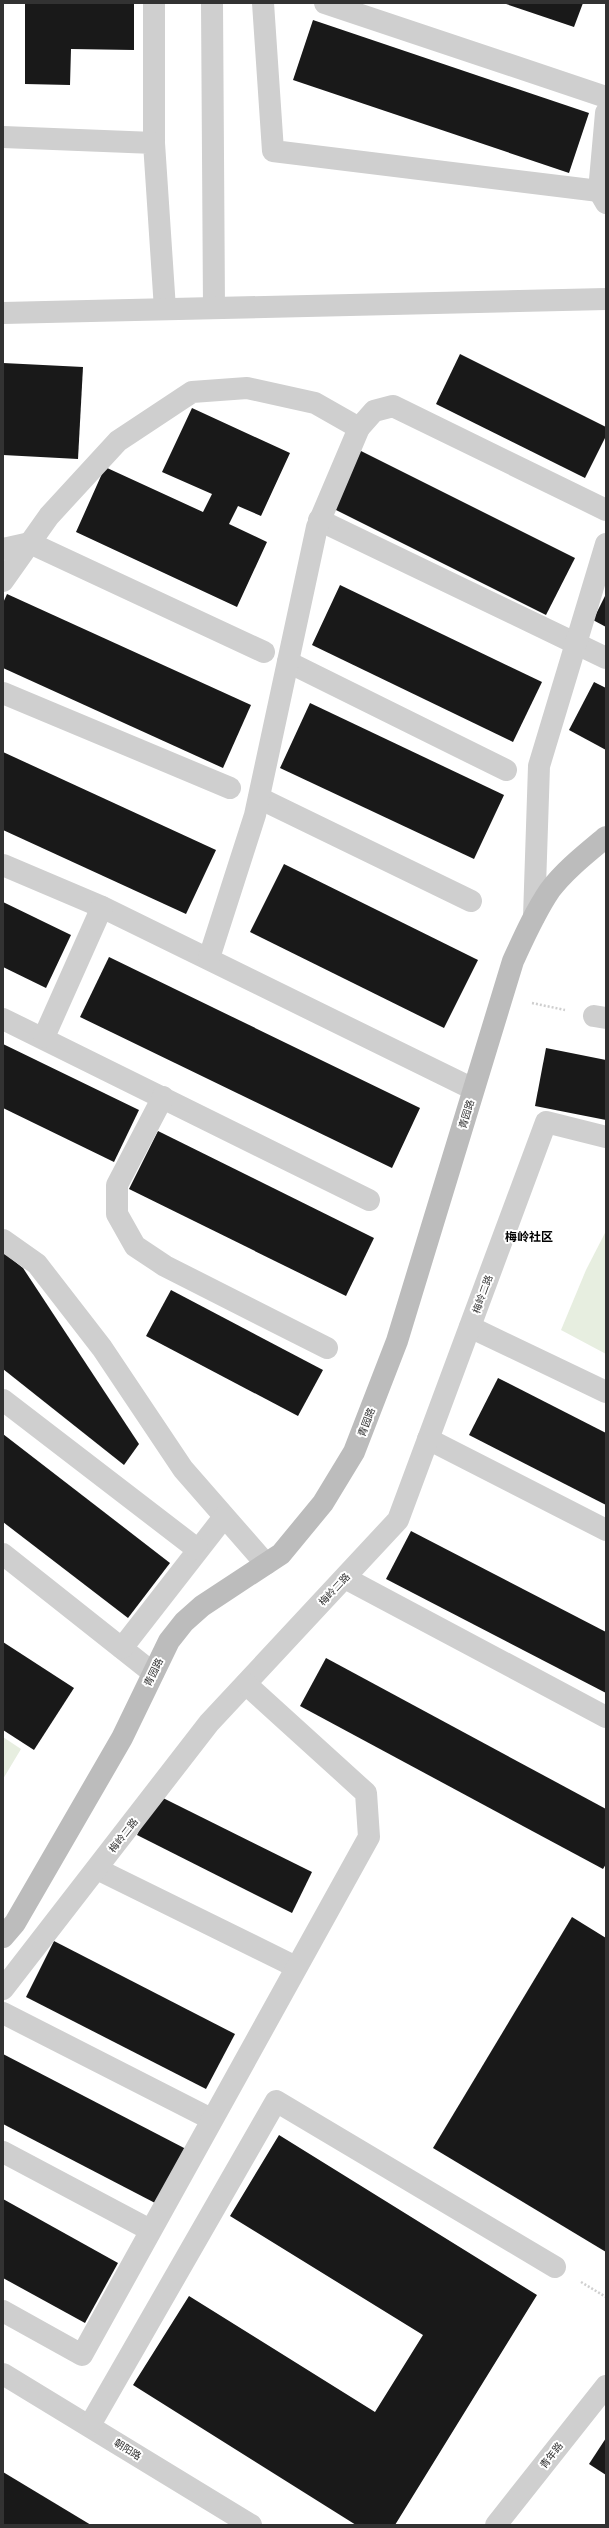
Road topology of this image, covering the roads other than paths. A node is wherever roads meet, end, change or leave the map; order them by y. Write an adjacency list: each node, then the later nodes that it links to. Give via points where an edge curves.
1 (154, 3): 8 (street)
2 (212, 3): 11 (street)
3 (263, 3): 9 (street, via 273,151)
4 (325, 3): 5 (street)
5 (606, 97)
6 (606, 113): 9 (street)
7 (3, 137): 8 (street)
8 (154, 143): 12 (street)
9 (603, 197)
10 (606, 299): 11 (street)
11 (214, 308): 12 (street)
12 (165, 309): 13 (street)
13 (3, 313)
14 (359, 428): 15 (street, via 374,411 392,406); 16 (street); 17 (street, via 315,403 247,388 192,392 118,441 49,516)
15 (606, 510)
16 (319, 520): 21 (street); 24 (street)
17 (30, 542): 19 (street); 20 (street); 22 (street)
18 (606, 544): 21 (street)
19 (3, 549)
20 (3, 581)
21 (576, 643): 23 (street); 33 (street, via 539,766)
22 (264, 652)
23 (606, 658)
24 (288, 662): 26 (street); 28 (street)
25 (3, 693): 27 (street)
26 (506, 770)
27 (230, 788)
28 (259, 798): 31 (street); 34 (street)
29 (606, 837): 33 (street, 青园路, via 580,859 551,890)
30 (3, 864): 32 (street)
31 (471, 901)
32 (102, 907): 34 (street); 36 (street)
33 (534, 917): 37 (street, 青园路, via 513,961)
34 (208, 958): 37 (street)
35 (3, 1019): 36 (street)
36 (44, 1037): 38 (street)
37 (473, 1089): 51 (street, 青园路, via 397,1341 354,1452 323,1503 281,1554)
38 (163, 1097): 40 (street); 43 (street, via 118,1185 118,1214 135,1246 165,1266)
39 (606, 1137): 42 (street, 梅岭二路, via 546,1122)
40 (369, 1200)
41 (3, 1240): 47 (street, via 37,1264 102,1348 182,1469)
42 (470, 1327): 44 (street); 46 (street, 梅岭二路)
43 (327, 1348)
44 (606, 1392)
45 (3, 1400): 49 (street)
46 (428, 1440): 48 (street); 52 (street, 梅岭二路, via 398,1520)
47 (224, 1517): 49 (street); 51 (street)
48 (606, 1530)
49 (197, 1549): 53 (street)
50 (3, 1554): 53 (street)
51 (266, 1564): 54 (street, 青园路, via 202,1606 184,1622 169,1641)
52 (344, 1578): 55 (street, 梅岭二路); 56 (street)
53 (122, 1648): 54 (street)
54 (153, 1673): 58 (street, 青园路, via 122,1738 15,1923)
55 (246, 1684): 57 (street, 梅岭二路, via 209,1723); 59 (street, via 366,1793 369,1836)
56 (606, 1717)
57 (97, 1869): 59 (street); 60 (street, 梅岭二路)
58 (3, 1937)
59 (296, 1967): 62 (street)
60 (3, 1989)
61 (3, 2013): 62 (street)
62 (211, 2119): 64 (street)
63 (3, 2152): 64 (street)
64 (150, 2230): 66 (street, via 82,2355)
65 (555, 2267): 69 (street, via 276,2101)
66 (3, 2311)
67 (3, 2374): 69 (street, 朝阳路)
68 (606, 2386): 71 (street, 青年路)
69 (90, 2425): 70 (street, 朝阳路)
70 (252, 2525)
71 (496, 2525)

